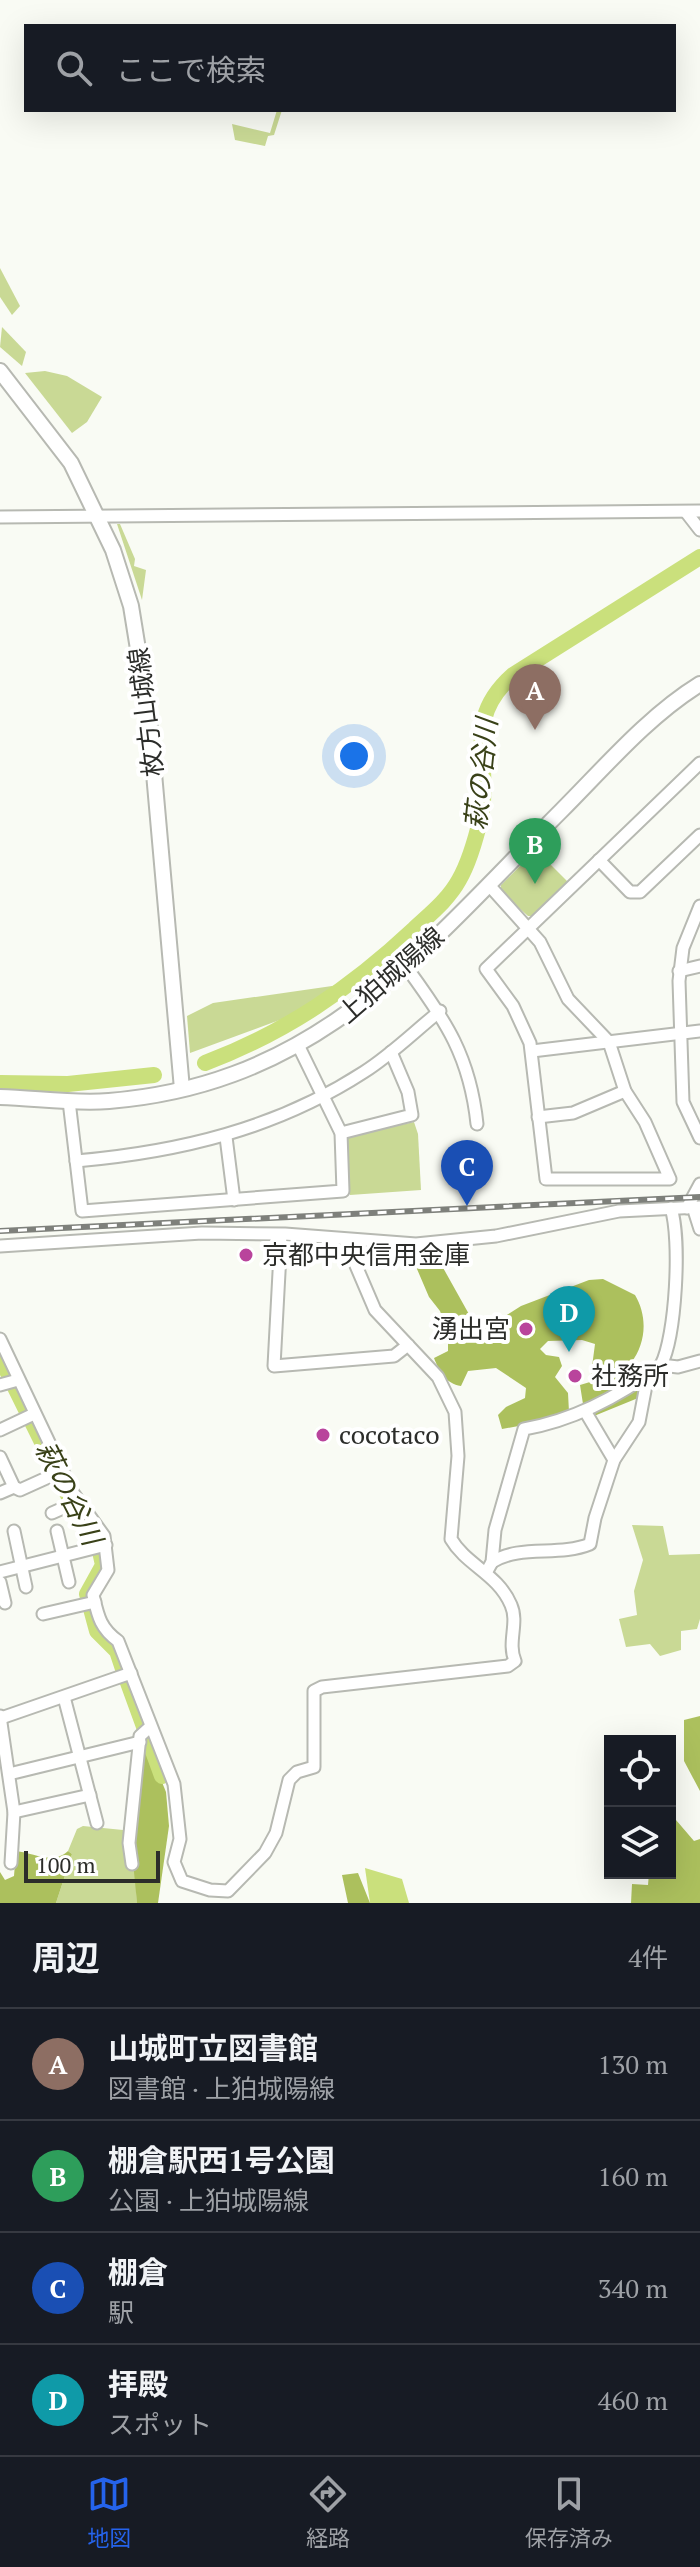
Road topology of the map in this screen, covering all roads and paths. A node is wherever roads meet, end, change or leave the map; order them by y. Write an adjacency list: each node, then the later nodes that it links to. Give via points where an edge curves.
1 (0, 371): 4 (main road, 枚方山城線, via 71,463)
2 (700, 511): 3 (street)
3 (686, 512): 4 (street); 6 (street)
4 (98, 516): 5 (street); 24 (main road, 枚方山城線, via 124,581 143,664)
5 (0, 517)
6 (700, 530)
7 (700, 684): 11 (main road, 上狛城陽線, via 648,726)
8 (700, 763): 10 (street)
9 (700, 835): 10 (street, via 640,892 630,892)
10 (599, 860): 13 (street)
11 (488, 884): 13 (street); 15 (main road, 上狛城陽線)
12 (700, 906): 16 (street)
13 (528, 925): 20 (street, via 568,999); 22 (street, via 486,969 513,1006)
14 (700, 966): 16 (street)
15 (407, 968): 17 (street); 21 (main road, 上狛城陽線, via 346,1017)
16 (679, 971): 19 (street)
17 (440, 1011): 23 (street); 30 (street, via 467,1068)
18 (700, 1031): 19 (street)
19 (680, 1034): 20 (street); 33 (street, via 683,1102)
20 (609, 1042): 22 (street); 25 (street)
21 (298, 1045): 24 (main road, 上狛城陽線); 26 (street)
22 (532, 1051): 29 (street)
23 (391, 1052): 26 (street); 31 (street, via 412,1115)
24 (182, 1089): 28 (main road, 上狛城陽線, via 108,1101)
25 (625, 1091): 29 (street, via 573,1113); 29 (street, via 670,1179 546,1179)
26 (323, 1095): 31 (street); 32 (street)
27 (0, 1097): 28 (main road, 上狛城陽線)
28 (69, 1101): 34 (street)
29 (538, 1117)
30 (477, 1124)
31 (341, 1133): 36 (street, via 343,1191)
32 (226, 1137): 34 (street, via 160,1152); 36 (street)
33 (700, 1138)
34 (76, 1161): 36 (street, via 82,1211)
35 (700, 1184): 37 (street)
36 (234, 1200)
37 (694, 1207): 38 (street); 39 (street)
38 (671, 1208): 41 (street, via 619,1211 496,1236); 46 (street, via 677,1231 674,1296)
39 (700, 1229)
40 (281, 1235): 41 (street); 42 (street, via 186,1234); 44 (street, via 274,1366 394,1356)
41 (345, 1240): 44 (street, via 370,1302)
42 (0, 1246)
43 (0, 1339): 48 (street)
44 (408, 1345): 64 (street, via 438,1377 455,1412 458,1456 451,1539 459,1550)
45 (700, 1361): 46 (street)
46 (661, 1365): 47 (street)
47 (648, 1375): 49 (street); 53 (street, via 639,1422)
48 (10, 1382): 50 (street)
49 (585, 1411): 53 (street); 64 (street, via 524,1429 490,1550)
50 (31, 1416): 51 (street); 54 (street)
51 (0, 1430)
52 (0, 1457): 55 (street)
53 (614, 1460): 64 (street, via 590,1544 507,1553)
54 (59, 1472): 55 (street, via 20,1490); 57 (street)
55 (14, 1487): 56 (street)
56 (0, 1493)
57 (75, 1503): 58 (street); 61 (street, via 97,1524)
58 (52, 1513)
59 (14, 1531): 63 (street)
60 (57, 1531): 62 (street)
61 (102, 1547): 62 (street); 70 (street, via 108,1570)
62 (63, 1556): 63 (street); 67 (street)
63 (22, 1566): 65 (street); 68 (street)
64 (490, 1567): 75 (street, via 512,1607 515,1661 314,1691 314,1767 289,1780 276,1833 265,1853 228,1891 182,1881 177,1872 180,1839 174,1784)
65 (0, 1572)
66 (0, 1582): 69 (street)
67 (69, 1582)
68 (26, 1587)
69 (5, 1603)
70 (91, 1603): 71 (street); 72 (street, via 103,1631 118,1641)
71 (43, 1614)
72 (131, 1673): 73 (street); 75 (street)
73 (64, 1697): 74 (street); 76 (street)
74 (0, 1717): 77 (street)
75 (145, 1733): 76 (street); 82 (street, via 129,1843)
76 (81, 1757): 77 (street); 78 (street)
77 (9, 1774): 79 (street)
78 (90, 1795): 79 (street); 80 (street)
79 (14, 1812): 81 (street)
80 (97, 1823)
81 (11, 1863)
82 (132, 1864)

